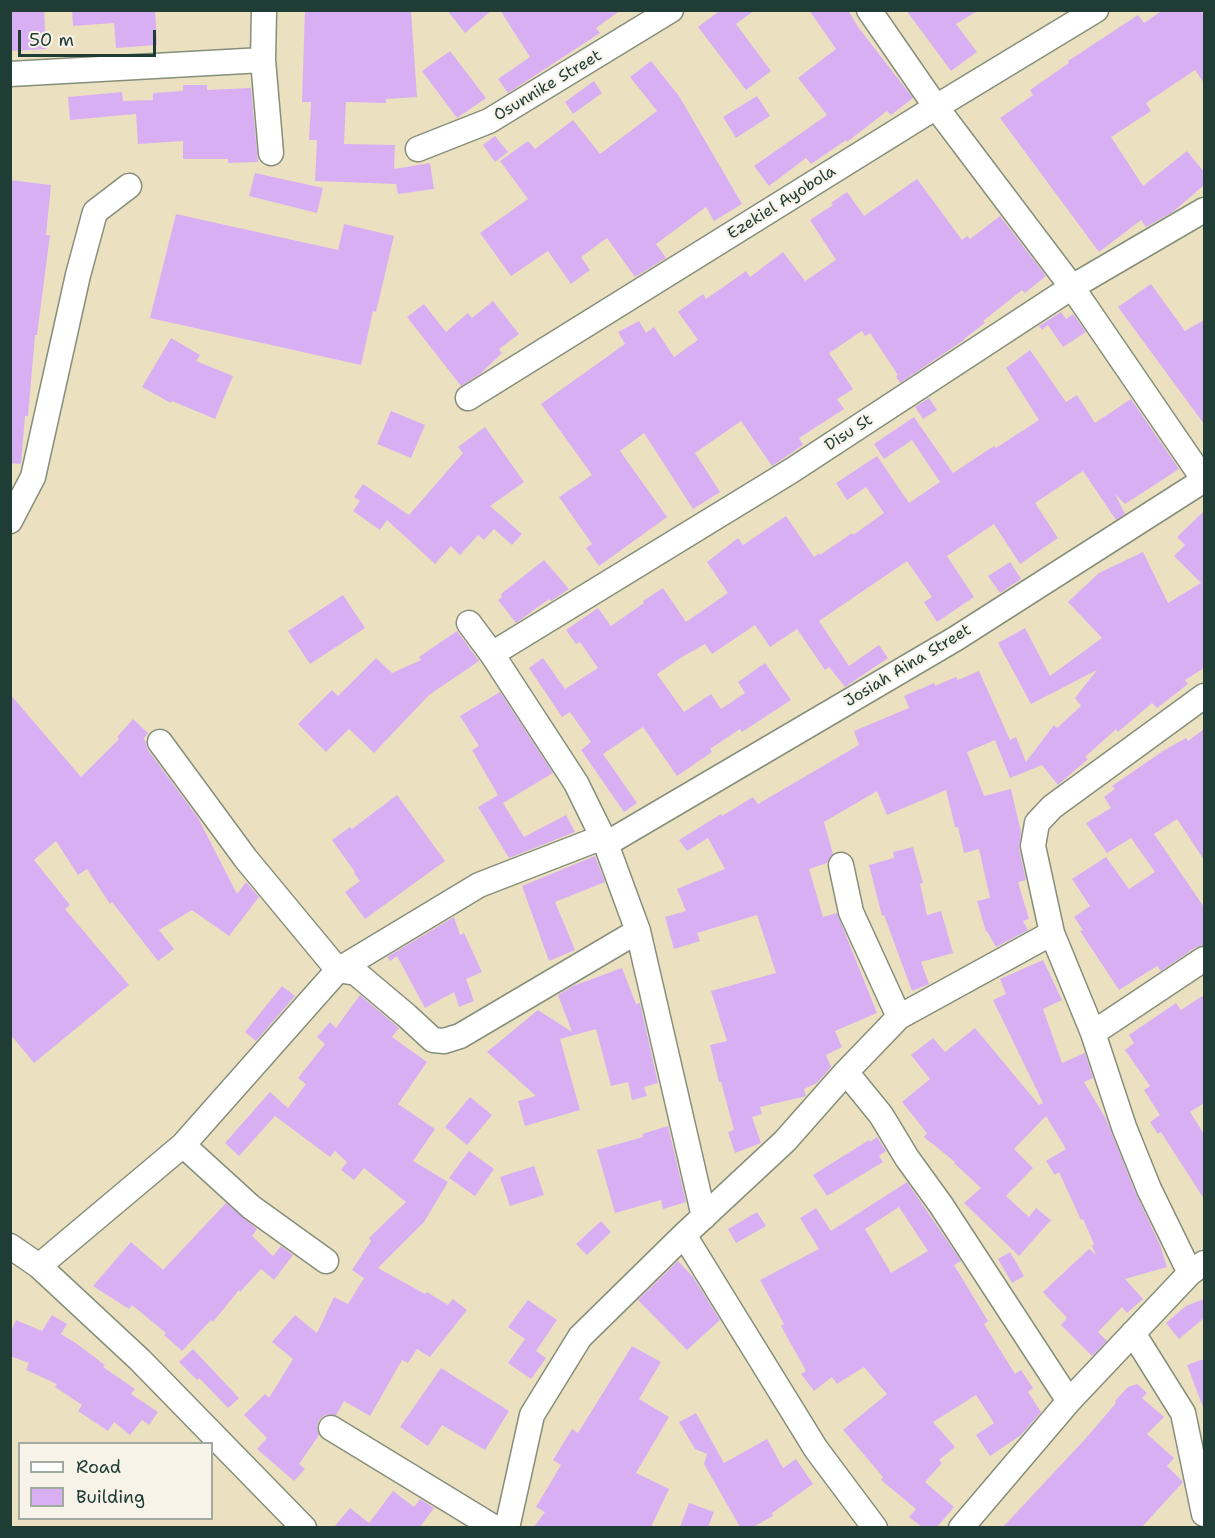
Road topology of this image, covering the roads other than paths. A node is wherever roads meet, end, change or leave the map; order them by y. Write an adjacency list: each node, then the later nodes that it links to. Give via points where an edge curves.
1 (264, 10): 5 (street)
2 (671, 10): 8 (street, Osunnike Street, via 489,121)
3 (869, 10): 7 (street)
4 (1096, 10): 7 (street, Ezekiel Ayobola)
5 (263, 60): 6 (street); 9 (street)
6 (10, 74)
7 (936, 107): 12 (street); 13 (street, Ezekiel Ayobola)
8 (418, 149)
9 (271, 153)
10 (129, 186): 15 (street, via 95,212 33,477)
11 (1204, 210): 12 (street, Disu St)
12 (1072, 287): 14 (street); 17 (street, Disu St, via 791,471)
13 (468, 398)
14 (1204, 480): 20 (street, Josiah Aina Street, via 955,639)
15 (10, 521)
16 (469, 623): 17 (street)
17 (492, 654): 20 (street, via 576,783)
18 (1204, 696): 23 (street, via 1052,807 1037,823 1033,846)
19 (160, 742): 25 (street, via 246,859)
20 (604, 841): 22 (street); 25 (street, Josiah Aina Street, via 479,885)
21 (841, 865): 26 (street, via 851,912)
22 (638, 931): 25 (street, via 460,1036 444,1041 433,1040 356,973); 30 (street)
23 (1052, 933): 26 (street); 27 (street)
24 (1204, 959): 27 (street)
25 (338, 970): 29 (street, Josiah Aina Street)
26 (899, 1017): 28 (street)
27 (1093, 1033): 35 (street, via 1149,1189)
28 (846, 1072): 30 (street, via 785,1141); 37 (street, via 882,1115)
29 (183, 1145): 33 (street, via 251,1207); 34 (street, Josiah Aina Street)
30 (705, 1217): 31 (street)
31 (684, 1235): 42 (street, via 580,1337 532,1415); 43 (street, via 816,1449)
32 (10, 1246): 34 (street)
33 (326, 1262)
34 (39, 1266): 40 (street, via 140,1360)
35 (1197, 1268): 36 (street)
36 (1133, 1333): 37 (street); 39 (street, via 1183,1413)
37 (1069, 1401): 44 (street)
38 (331, 1428): 41 (street)
39 (1204, 1509)
40 (304, 1527)
41 (495, 1527)
42 (507, 1527)
43 (875, 1527)
44 (961, 1527)

